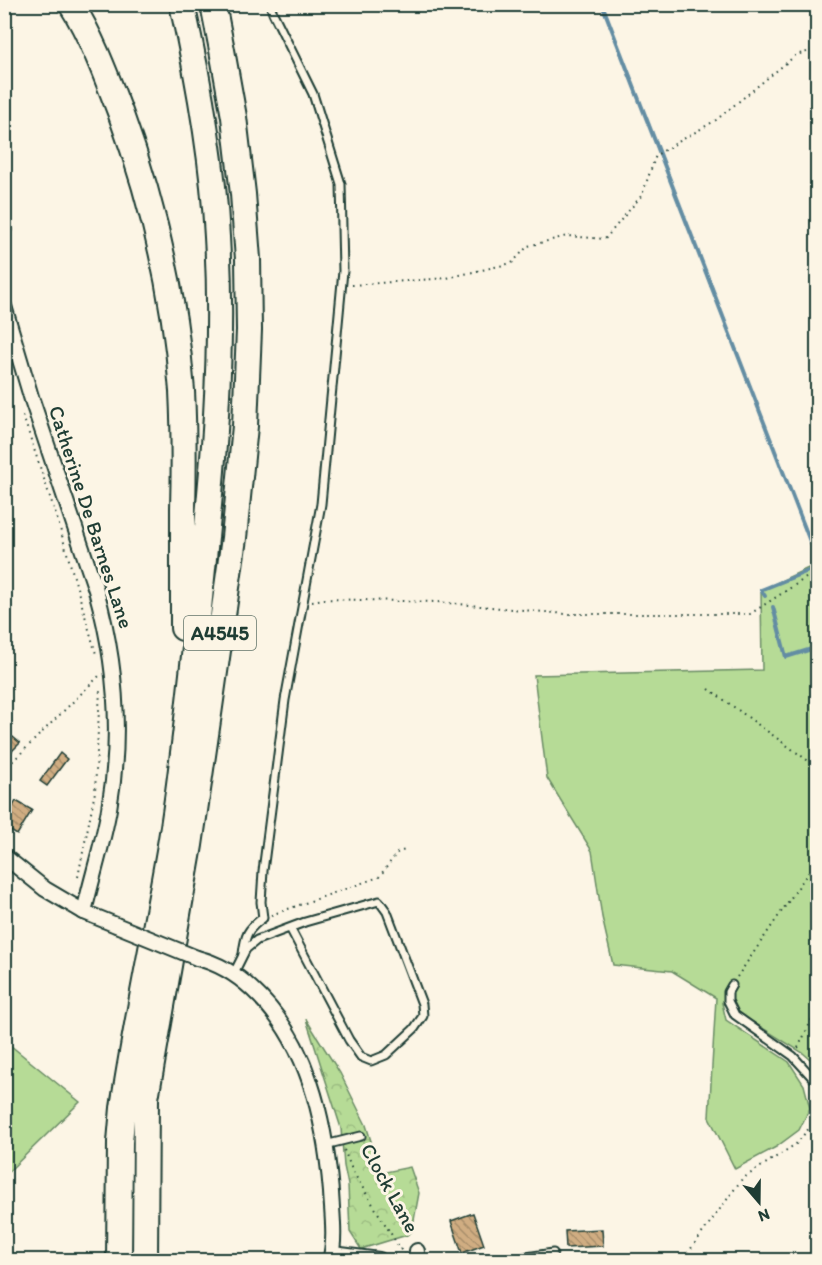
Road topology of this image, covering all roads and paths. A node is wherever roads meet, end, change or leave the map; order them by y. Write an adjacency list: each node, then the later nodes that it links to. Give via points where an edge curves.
1 (71, 4): 13 (highway, via 111,91 138,165 159,240 172,313 183,423)
2 (182, 4): 13 (highway, A4545, via 213,177 219,312 214,449)
3 (213, 4): 33 (highway, A4545, via 234,117 248,259 245,426 207,730 146,1098)
4 (270, 4): 6 (lane, via 313,94 341,184)
5 (818, 49): 6 (path, via 796,56 716,120 656,155 642,195 605,239 567,236 528,246 512,263 447,278)
6 (342, 285): 10 (lane, via 321,504)
7 (4, 306): 20 (street, Catherine De Barnes Lane, via 96,590 111,657 116,726 113,782)
8 (20, 408): 11 (path, via 57,518)
9 (818, 570): 10 (path, via 750,614 566,614 437,602)
10 (303, 602): 21 (lane, via 285,700 264,860)
11 (95, 654)
12 (710, 689): 14 (path)
13 (183, 747): 37 (highway, A4545, via 123,1108)
14 (818, 768)
15 (4, 784): 19 (path, via 12,762 101,674 94,792)
16 (407, 849): 21 (path, via 397,853 378,877)
17 (4, 856): 20 (street, via 45,889)
18 (818, 858): 25 (path)
19 (78, 880)
20 (84, 912): 24 (street, bridge)
21 (263, 918): 23 (lane, via 250,928)
22 (290, 928): 22 (lane, via 379,901 387,912 422,1004 423,1016 414,1029 386,1055 372,1061 361,1057); 23 (lane, via 257,940)
23 (243, 954): 24 (lane)
24 (233, 975): 32 (street, via 274,1012 295,1044 309,1080)
25 (732, 984): 28 (lane, via 728,1001 735,1015 793,1056)
26 (818, 1007): 27 (path)
27 (798, 1048)
28 (812, 1077)
29 (818, 1108): 42 (path, via 811,1126 796,1144 742,1179 687,1254)
30 (361, 1136): 31 (lane)
31 (340, 1140): 32 (lane); 35 (path, Clock Lane, via 353,1172)
32 (325, 1145): 36 (street, via 333,1221)
33 (144, 1228): 38 (highway, A4545); 39 (highway, A4545)
34 (553, 1253): 41 (lane)
35 (412, 1255)
36 (332, 1257): 40 (street)
37 (119, 1260)
38 (145, 1260)
39 (150, 1260)
40 (379, 1260)
41 (506, 1260)
42 (671, 1260)

